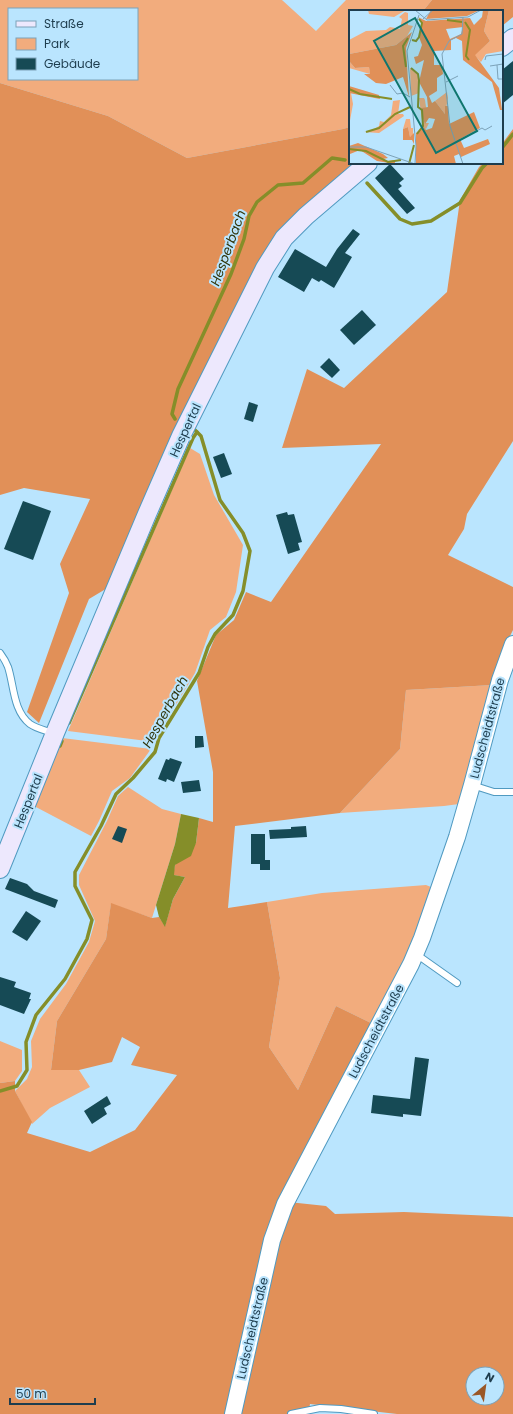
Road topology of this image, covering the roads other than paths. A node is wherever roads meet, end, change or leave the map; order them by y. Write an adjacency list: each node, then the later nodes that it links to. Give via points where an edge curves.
1 (513, 38): 2 (main road)
2 (503, 46)
3 (367, 164): 6 (main road, Hespertal, via 284,238 265,268 181,436)
4 (513, 644): 7 (street, Ludscheidtstraße, via 500,680)
5 (0, 653): 6 (lane, via 8,665 16,702 23,716 40,729)
6 (55, 733): 9 (main road, Hespertal)
7 (472, 785): 8 (lane, via 494,792); 10 (street, Ludscheidtstraße, via 457,837)
8 (513, 792)
9 (0, 869)
10 (416, 953): 11 (lane); 12 (street, Ludscheidtstraße, via 278,1221)
11 (457, 983)
12 (233, 1414)
13 (291, 1414): 14 (lane, via 320,1408)
14 (374, 1414)

